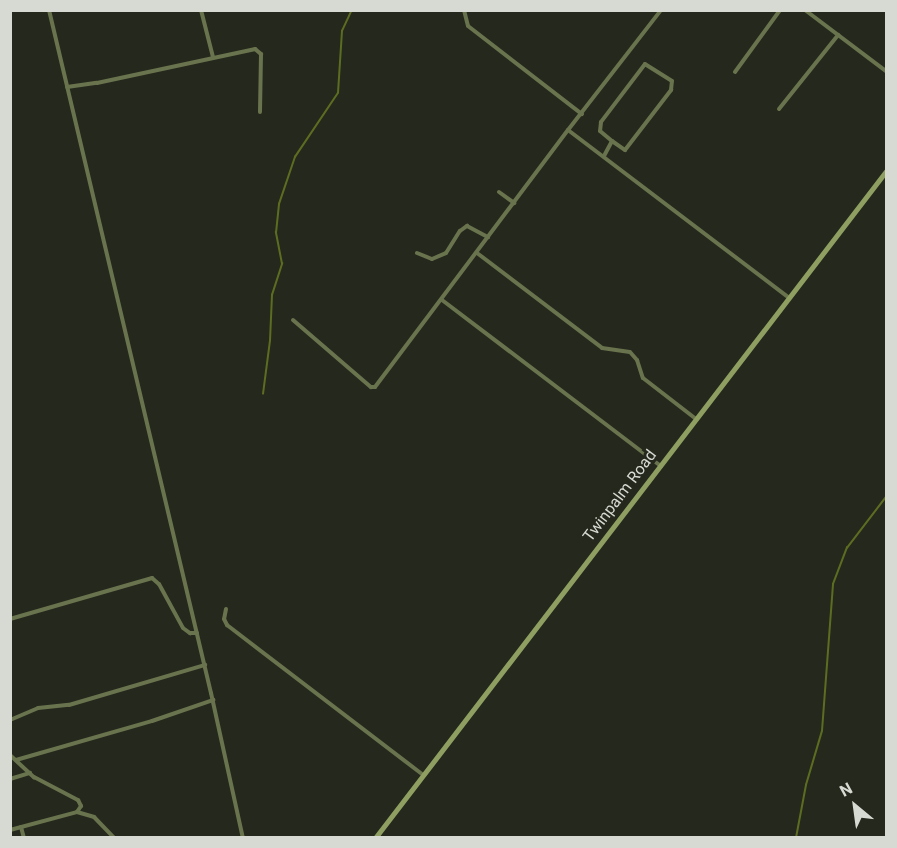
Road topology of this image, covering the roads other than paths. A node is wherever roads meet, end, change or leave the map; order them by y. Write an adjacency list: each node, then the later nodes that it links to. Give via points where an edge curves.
1 (49, 10): 11 (street)
2 (201, 10): 8 (street)
3 (464, 10): 14 (street, via 468,26)
4 (661, 10): 14 (street)
5 (780, 10): 10 (street)
6 (806, 10): 7 (street)
7 (838, 35): 9 (street); 12 (street)
8 (213, 57): 11 (street); 13 (street, via 258,49)
9 (886, 71)
10 (735, 72)
11 (67, 87): 31 (street)
12 (779, 109)
13 (260, 112)
14 (582, 114): 15 (street)
15 (568, 130): 17 (street); 20 (street)
16 (612, 141): 16 (street, via 625,150 671,90 672,81 645,64 601,122 600,131); 17 (street)
17 (604, 156): 24 (street)
18 (886, 171): 24 (main road, Twinpalm Road)
19 (499, 192): 20 (street)
20 (514, 203): 21 (street)
21 (488, 237): 22 (street, via 467,226 446,253 432,260); 23 (street)
22 (417, 253)
23 (477, 253): 25 (street); 27 (street, via 602,348 630,352 644,378)
24 (789, 298): 27 (main road, Twinpalm Road)
25 (442, 300): 26 (street, via 375,387); 28 (street)
26 (293, 320)
27 (696, 419): 28 (main road, Twinpalm Road)
28 (661, 466): 38 (main road, Twinpalm Road)
29 (226, 609): 38 (street, via 227,625)
30 (10, 619): 31 (street, via 152,578 183,628)
31 (197, 633): 32 (street)
32 (205, 665): 33 (street); 34 (street, via 69,705 38,708)
33 (213, 700): 36 (street); 45 (street)
34 (10, 720)
35 (10, 755): 36 (street)
36 (16, 760): 37 (street)
37 (30, 773): 39 (street); 40 (street, via 78,800 81,806)
38 (423, 775): 46 (main road, Twinpalm Road)
39 (10, 779)
40 (77, 812): 41 (street); 44 (street, via 94,817)
41 (21, 827): 42 (street); 43 (street)
42 (10, 831)
43 (24, 837)
44 (114, 837)
45 (243, 837)
46 (375, 837)

